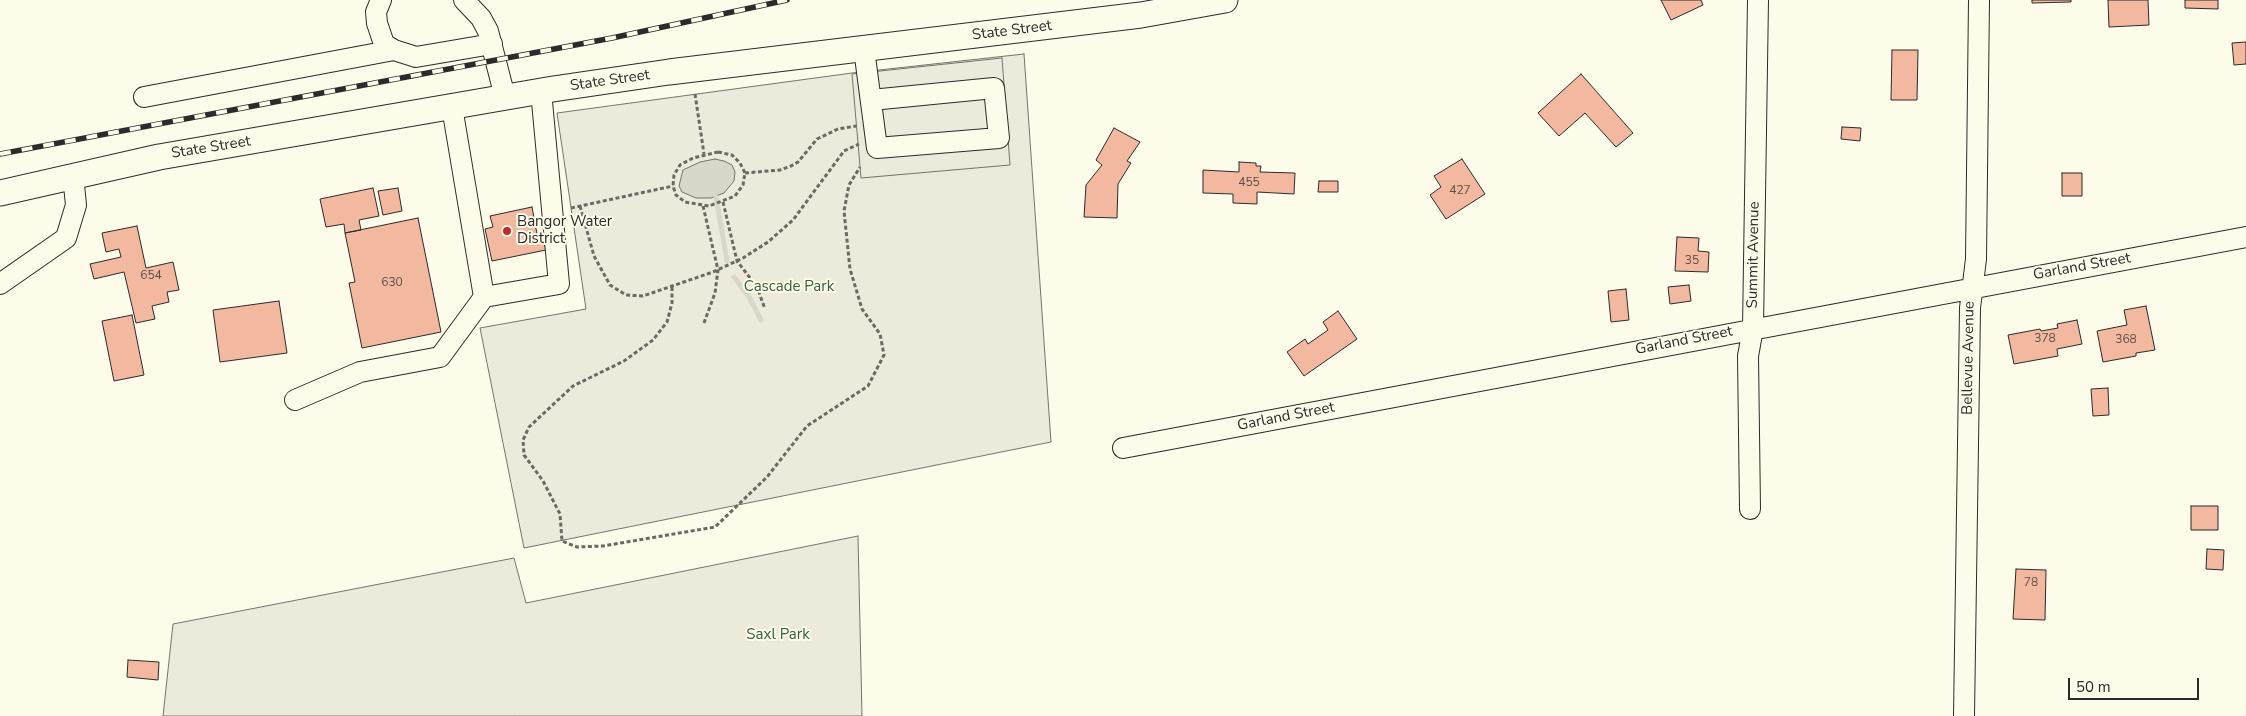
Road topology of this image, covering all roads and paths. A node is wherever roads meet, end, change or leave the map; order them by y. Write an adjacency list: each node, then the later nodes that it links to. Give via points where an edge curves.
1 (381, 0): 8 (street, via 376,12 377,23 384,44)
2 (464, 0): 6 (street, via 481,18)
3 (1225, 0): 7 (main road, State Street, via 1141,15)
4 (1758, 0): 35 (street, Summit Avenue)
5 (1979, 0): 31 (street, Bellevue Avenue, via 1976,258)
6 (492, 44): 8 (street, via 416,57); 12 (street)
7 (864, 49): 9 (main road, State Street); 13 (street)
8 (394, 50): 11 (street)
9 (541, 91): 12 (main road, State Street); 32 (street, via 559,284)
10 (695, 94): 16 (path)
11 (144, 97)
12 (505, 97): 14 (main road, State Street)
13 (871, 100): 15 (street); 15 (street, via 994,88 999,138 877,148)
14 (452, 107): 19 (main road, State Street, via 159,157); 32 (street)
15 (875, 130): 18 (path, via 838,129 817,139 791,166); 27 (path, via 844,151 793,220 768,242)
16 (704, 154): 18 (path, via 732,155); 20 (path, via 680,165 674,175)
17 (860, 167): 30 (path, via 849,184 844,211 850,269 862,309 880,334 884,354 868,386 807,426 768,477 715,526 603,546 577,546 562,541 560,514 543,481 524,455 523,440 528,427 573,386 624,361 654,340 667,322)
18 (745, 173): 22 (path, via 743,185 734,196)
19 (73, 175): 21 (main road, State Street); 29 (street, via 76,205 66,238)
20 (673, 186): 23 (path); 24 (path, via 676,195 685,202)
21 (0, 193)
22 (722, 202): 24 (path); 27 (path)
23 (580, 206): 25 (path); 30 (path, via 594,256 610,285 626,295 643,296)
24 (703, 206): 28 (path)
25 (571, 208)
26 (2246, 237): 31 (street, Garland Street)
27 (737, 261): 28 (path); 33 (path, via 758,287)
28 (718, 270): 30 (path); 34 (path, via 715,293)
29 (0, 284)
30 (672, 287)
31 (1971, 287): 35 (street, Garland Street); 39 (street, Bellevue Avenue)
32 (484, 297): 36 (street, via 440,357 360,372)
33 (766, 309)
34 (704, 323)
35 (1753, 328): 37 (street, Garland Street); 38 (street, Summit Avenue, via 1748,356)
36 (295, 400)
37 (1123, 448)
38 (1750, 509)
39 (1964, 716)

